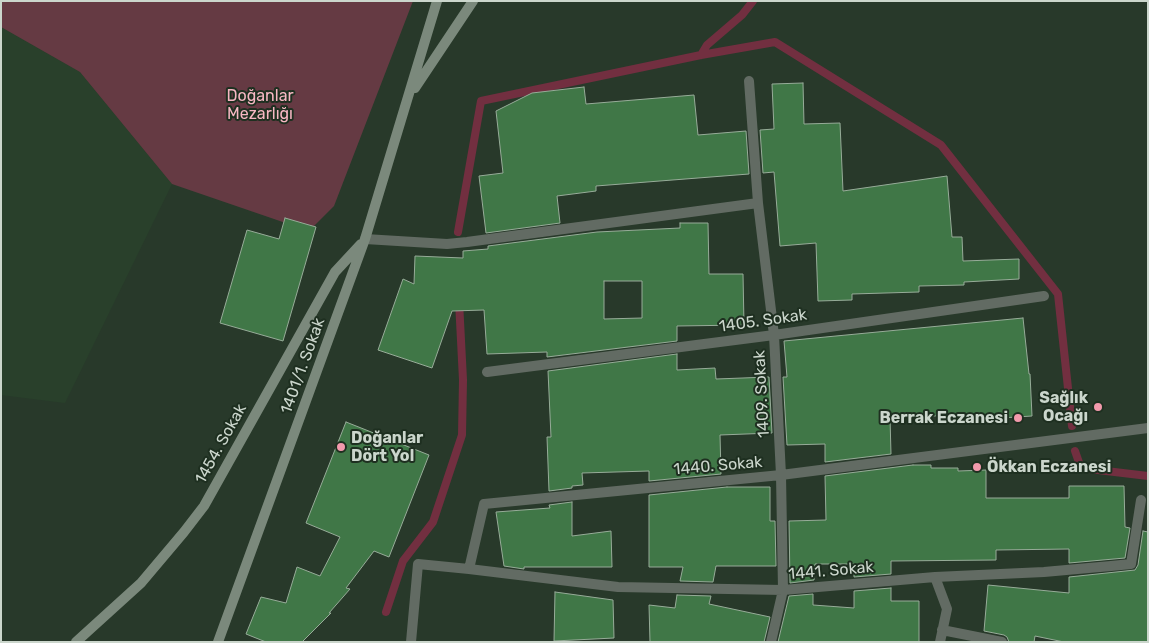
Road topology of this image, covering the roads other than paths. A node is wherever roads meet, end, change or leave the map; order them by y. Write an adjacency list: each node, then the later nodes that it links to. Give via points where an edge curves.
1 (437, 1): 4 (main road, 1401/1. Sokak)
2 (473, 1): 4 (main road, 1401/1. Sokak)
3 (748, 81): 5 (street, 1409. Sokak)
4 (409, 97): 6 (main road, 1401/1. Sokak)
5 (758, 203): 6 (street, via 447,244); 8 (street, 1409. Sokak)
6 (365, 239): 17 (main road, 1454. Sokak, via 334,272 204,506 141,583); 18 (main road, 1401/1. Sokak)
7 (1044, 296): 8 (street, 1405. Sokak)
8 (774, 335): 9 (street, 1405. Sokak); 11 (street, 1409. Sokak)
9 (487, 372)
10 (1148, 428): 11 (street, 1440. Sokak)
11 (781, 475): 13 (street, 1440. Sokak, via 484,504); 15 (street, 1409. Sokak)
12 (1141, 500): 14 (street, 1441. Sokak, via 1131,564)
13 (469, 569): 15 (street, 1441. Sokak, via 618,587); 19 (street, via 418,564)
14 (934, 577): 15 (street, 1441. Sokak); 16 (street, via 947,609)
15 (783, 590): 20 (street, 1409. Sokak)
16 (942, 630): 21 (street); 22 (street)
17 (76, 642)
18 (218, 642)
19 (411, 642)
20 (771, 642)
21 (940, 642)
22 (1002, 642)

